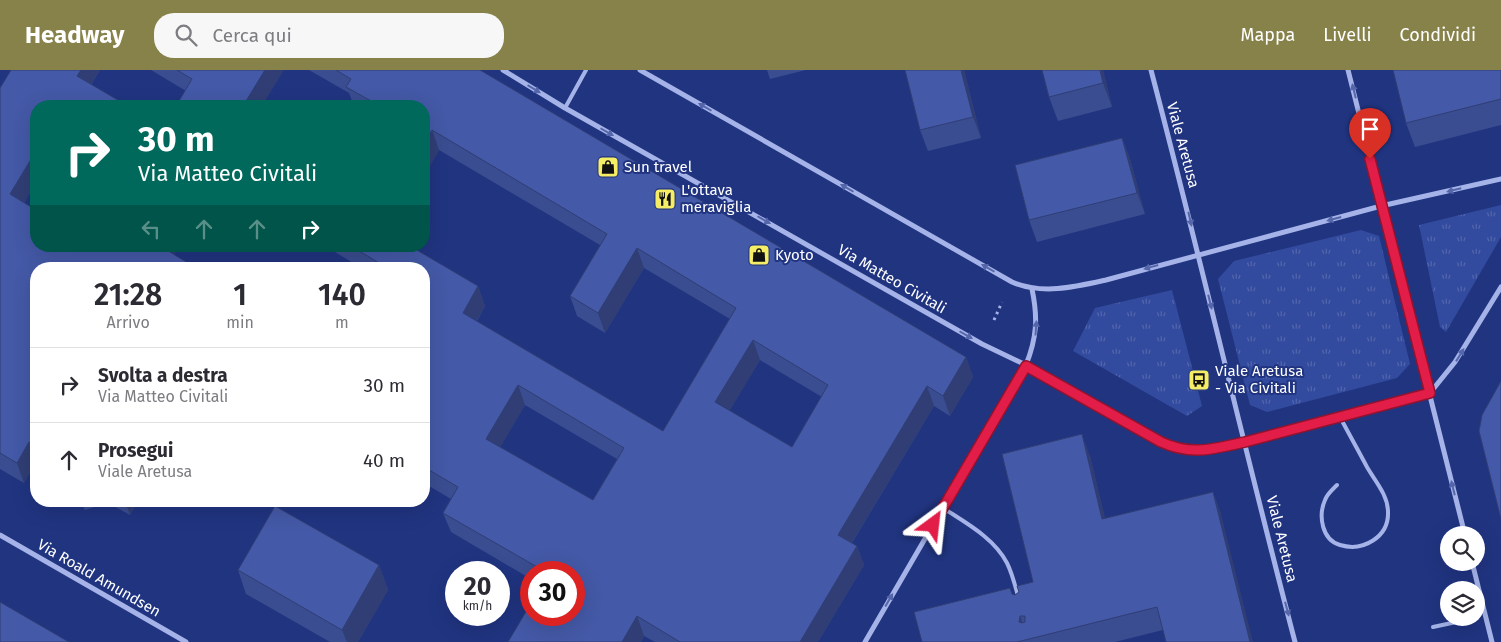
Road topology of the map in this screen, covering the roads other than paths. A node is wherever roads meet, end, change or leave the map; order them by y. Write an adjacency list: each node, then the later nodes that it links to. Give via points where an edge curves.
1 (503, 70): 6 (street, Via Matteo Civitali, one-way to 6)
2 (586, 70): 6 (lane)
3 (640, 70): 11 (street, one-way to 3, via 1012,282)
4 (1151, 70): 9 (street, Viale Aretusa, one-way to 9)
5 (1348, 70): 8 (street, one-way to 5)
6 (565, 108): 12 (street, Via Matteo Civitali, one-way to 12)
7 (1501, 179): 8 (street, one-way to 8)
8 (1381, 206): 9 (street, one-way to 9); 13 (street)
9 (1198, 255): 11 (street, one-way to 11, via 1075,287); 15 (street, Viale Aretusa, one-way to 15)
10 (1501, 287): 13 (street, one-way to 10, via 1455,362)
11 (1032, 289): 12 (street, one-way to 11, via 1037,326)
12 (1026, 366): 15 (street, Via Matteo Civitali, via 1174,448 1196,450); 17 (street)
13 (1430, 393): 14 (street); 18 (street, one-way to 13)
14 (1340, 417): 15 (street); 16 (lane, via 1387,504 1388,520 1379,537 1369,543 1348,546 1340,545 1326,535 1322,510 1325,499)
15 (1245, 442): 26 (street, Viale Aretusa, one-way to 26)
16 (1337, 486)
17 (943, 508): 20 (lane, via 998,548 1008,564); 25 (street, one-way to 17)
18 (1463, 526)
19 (0, 535): 24 (street, Via Roald Amundsen)
20 (1019, 599)
21 (1485, 615): 27 (street)
22 (1440, 626): 23 (lane)
23 (1434, 627)
24 (186, 642)
25 (864, 642)
26 (1295, 642)
27 (1492, 642)

